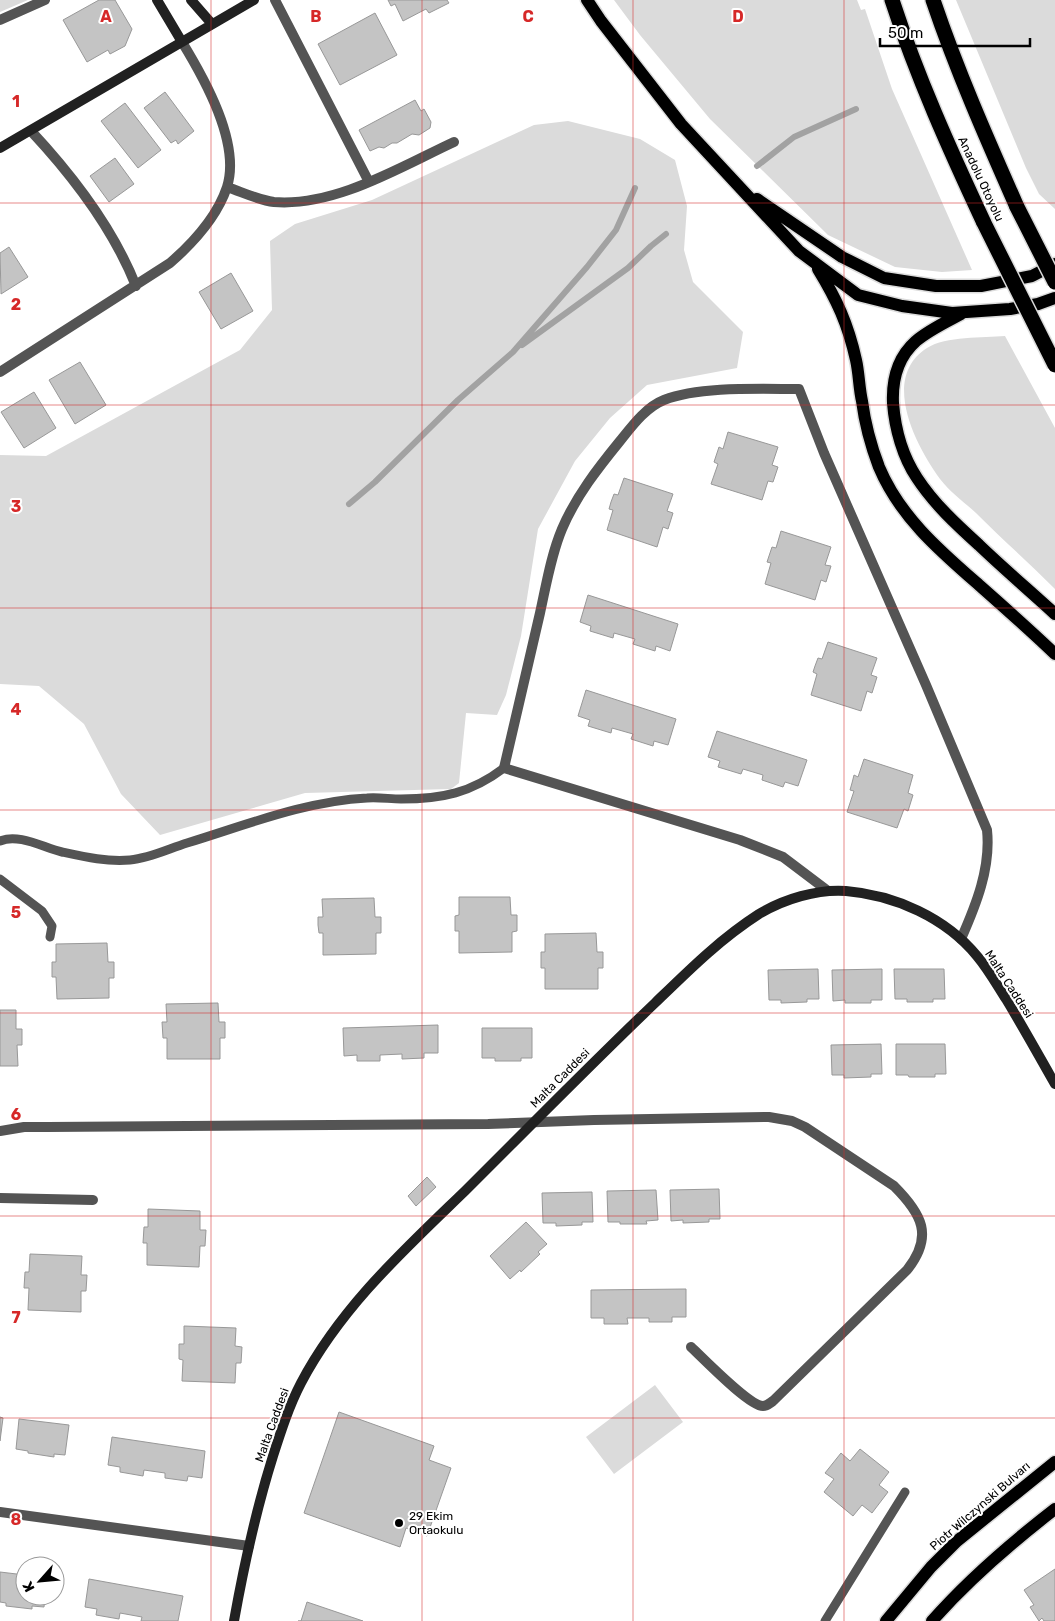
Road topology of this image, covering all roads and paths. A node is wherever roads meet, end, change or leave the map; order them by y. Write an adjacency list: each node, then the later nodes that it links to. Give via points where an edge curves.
1 (45, 0): 9 (street)
2 (157, 0): 11 (main road)
3 (191, 0): 10 (main road)
4 (254, 0): 10 (main road)
5 (275, 0): 15 (street)
6 (587, 0): 16 (main road, via 681,124)
7 (892, 0): 24 (highway, Anadolu Otoyolu, bridge, via 907,48 948,143)
8 (933, 0): 20 (highway, Anadolu Otoyolu, bridge, via 981,127)
9 (0, 20)
10 (212, 24): 11 (main road)
11 (182, 42): 12 (main road); 17 (street, via 199,70 222,123 229,154)
12 (31, 131): 14 (main road); 21 (street, via 59,161 91,206 126,261)
13 (454, 142): 15 (street)
14 (0, 148)
15 (369, 182): 17 (street, via 315,199 291,202 272,202)
16 (739, 186): 18 (main road, via 799,251); 19 (main road, via 842,257 884,278 936,286 982,286 1032,276)
17 (227, 187): 21 (street, via 216,209 188,247)
18 (815, 263): 23 (main road, via 858,295 902,306); 27 (main road, via 849,330 870,440 895,498 915,525 947,557)
19 (1055, 264)
20 (1055, 282)
21 (136, 286): 25 (street)
22 (1055, 298): 23 (main road, via 1010,309)
23 (965, 312): 26 (main road, via 915,342 895,373 894,418 902,447 916,477 933,500)
24 (1055, 365)
25 (0, 372)
26 (1055, 614)
27 (1055, 654)
28 (504, 768): 29 (lane, via 471,789 449,795 329,803 288,812 151,856 129,860 101,860 21,840); 31 (street, via 740,840 783,857); 33 (street, via 561,531 585,486 611,452 649,408 663,400 697,392 799,389 987,830 983,876)
29 (0, 841)
30 (0, 879): 32 (lane, via 42,910 52,926)
31 (828, 891): 33 (main road, Malta Caddesi, via 849,891 895,901 936,920); 35 (main road, Malta Caddesi, via 801,896 762,912 724,940)
32 (50, 937)
33 (961, 939): 34 (main road, Malta Caddesi, via 978,956)
34 (1055, 1084)
35 (534, 1122): 36 (street, via 40,1127); 39 (street, via 783,1119 804,1127 894,1186 918,1216 923,1237 911,1265 768,1405 748,1400); 44 (main road, Malta Caddesi, via 397,1256 361,1295 329,1338 300,1384 287,1415)
36 (0, 1131)
37 (0, 1198): 38 (street)
38 (93, 1200)
39 (691, 1347)
40 (1055, 1462): 47 (main road, Piotr Wilczynski Bulvarı, via 957,1541)
41 (905, 1492): 46 (lane)
42 (1055, 1509): 48 (main road, via 1000,1553)
43 (0, 1512): 44 (street)
44 (249, 1546): 45 (main road, Malta Caddesi)
45 (234, 1621)
46 (825, 1621)
47 (886, 1621)
48 (932, 1621)

